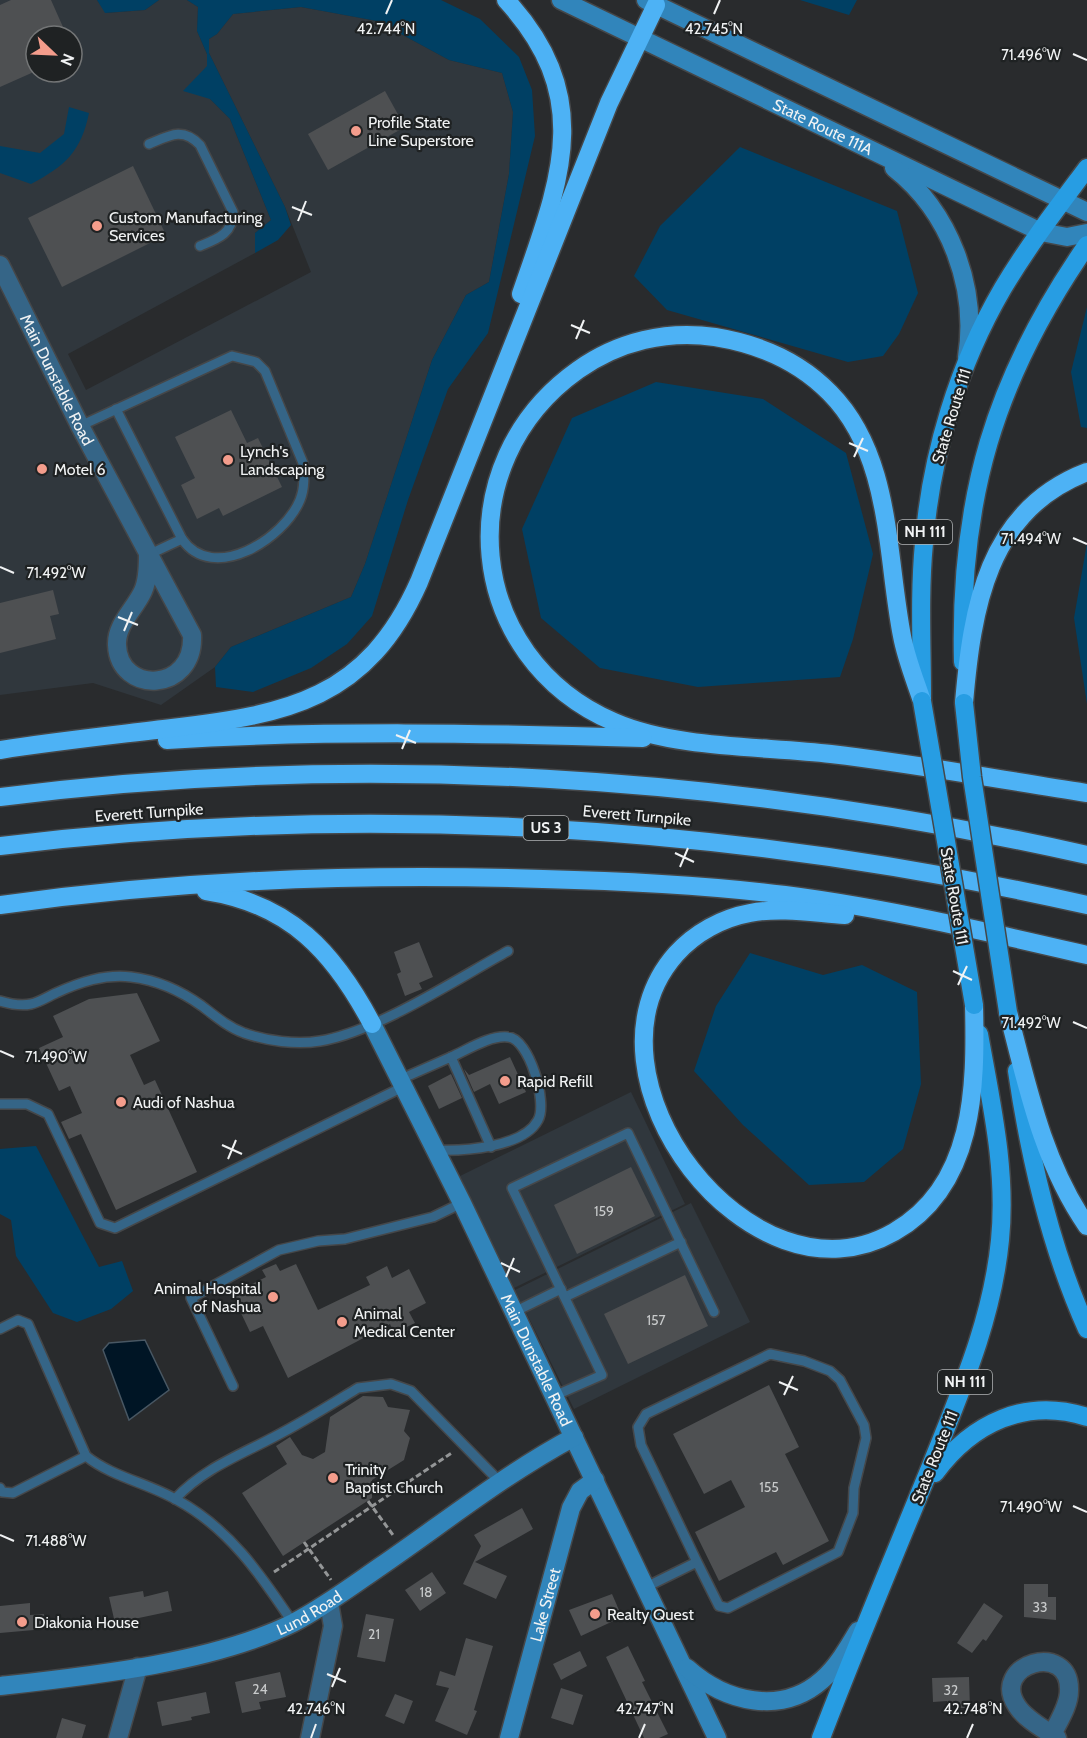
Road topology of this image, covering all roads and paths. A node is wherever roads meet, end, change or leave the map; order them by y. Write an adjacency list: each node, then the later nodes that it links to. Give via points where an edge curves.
1 (506, 0): 19 (highway, via 533,33 551,69 563,122 561,167)
2 (561, 0): 4 (street, State Route 111A)
3 (653, 2): 4 (highway); 8 (street)
4 (639, 38): 5 (street, State Route 111A); 19 (highway, via 609,103)
5 (855, 142): 10 (street, State Route 111A); 15 (street, via 890,164 918,189 944,227 959,263 966,295 969,331)
6 (149, 144): 13 (lane, via 183,133 200,145 233,221 219,238)
7 (1087, 168): 8 (main road, State Route 111 / NH 111)
8 (1063, 200): 9 (street); 10 (main road, State Route 111 / NH 111)
9 (1087, 212)
10 (1041, 232): 11 (street, State Route 111A, via 1067,237); 15 (main road, State Route 111 / NH 111, via 996,300)
11 (1087, 233)
12 (1087, 245): 23 (main road, State Route 111 / NH 111, via 1049,301 1025,346 1001,402 984,460 972,513 964,579)
13 (200, 246)
14 (2, 272): 17 (street, Main Dunstable Road)
15 (965, 367): 22 (main road, State Route 111 / NH 111, via 946,424 927,508 922,583)
16 (116, 409): 17 (lane); 20 (lane); 20 (lane, via 232,357 256,362 265,370 303,463 305,478 300,499 278,532 240,554 198,554)
17 (80, 426): 21 (street, Main Dunstable Road)
18 (1087, 472): 23 (highway, via 1058,486 1028,510 993,559 975,614)
19 (441, 525): 25 (highway, via 410,602 387,638 358,669 323,693 288,708 237,720)
20 (182, 539): 21 (lane)
21 (148, 555): 21 (street, Main Dunstable Road, via 192,635 191,653 183,670 161,681 148,681 127,669 117,646 123,622 143,590)
22 (922, 701): 24 (highway, via 903,641 873,466 866,444 841,405 802,370 757,347 705,336 655,337 592,360 556,388 526,419 501,468 491,506 489,544 492,573 506,617 520,643 550,679 587,708 615,722); 39 (main road, State Route 111 / NH 111, bridge)
23 (964, 703): 40 (main road, State Route 111 / NH 111, bridge)
24 (679, 739): 25 (highway, via 277,733); 26 (highway, via 847,756)
25 (2, 749)
26 (959, 773): 27 (highway); 29 (highway)
27 (1087, 793)
28 (0, 797): 31 (highway, Everett Turnpike, via 139,783 261,777 535,778 797,802)
29 (1087, 802)
30 (0, 846): 34 (highway, Everett Turnpike / US 3, via 118,833 250,825 382,823 569,829 712,841 843,858)
31 (1087, 855)
32 (174, 888): 33 (highway); 35 (highway, via 340,877 581,880 781,895); 41 (highway, via 234,897 294,926 337,966)
33 (0, 905)
34 (1087, 905)
35 (916, 919): 37 (highway); 39 (highway, via 777,911 749,913 713,926 680,951 651,996 642,1037 652,1096 685,1160 740,1216 789,1242 842,1248 873,1242 892,1233 933,1199 961,1146 975,1084)
36 (508, 951): 41 (lane)
37 (1087, 955)
38 (0, 1002): 41 (lane, via 32,1004 90,980 132,977 178,991 227,1025 272,1040 317,1042)
39 (974, 1005): 66 (main road, State Route 111 / NH 111, via 998,1141 1000,1240 976,1350)
40 (1008, 1012): 48 (highway, via 1055,1168); 54 (main road, State Route 111 / NH 111, via 1022,1106 1043,1203)
41 (372, 1024): 43 (street, Main Dunstable Road)
42 (451, 1057): 43 (lane); 45 (lane); 45 (lane, via 506,1036 524,1046 541,1094 539,1120 531,1129)
43 (403, 1082): 44 (lane, via 115,1228 100,1222 48,1114 27,1104); 46 (street, Main Dunstable Road)
44 (0, 1104)
45 (491, 1147): 46 (lane)
46 (435, 1150): 47 (street, Main Dunstable Road)
47 (462, 1203): 51 (street, Main Dunstable Road); 55 (lane, via 433,1217 367,1234 279,1250 191,1298)
48 (1087, 1226)
49 (681, 1242): 50 (lane); 50 (lane, via 628,1133 512,1188); 52 (lane)
50 (563, 1293): 51 (lane); 56 (lane, via 602,1374)
51 (514, 1312): 56 (street, Main Dunstable Road)
52 (714, 1312)
53 (0, 1329): 60 (lane, via 18,1320 28,1323)
54 (1087, 1329)
55 (233, 1386)
56 (554, 1396): 58 (street, Main Dunstable Road)
57 (1087, 1417): 66 (main road, via 1039,1409 994,1421 948,1455)
58 (574, 1437): 61 (street, Main Dunstable Road); 62 (street, Lund Road)
59 (465, 1444): 62 (lane); 64 (lane, via 411,1391 391,1384 358,1389 211,1468 192,1480); 67 (path)
60 (86, 1456): 63 (lane, via 13,1493 2,1492); 64 (lane, via 97,1465)
61 (595, 1480): 74 (street, Main Dunstable Road); 82 (street, Lake Street, via 583,1488 571,1508)
62 (500, 1482): 70 (street, Lund Road)
63 (0, 1488)
64 (176, 1499): 76 (lane, via 230,1540 264,1579)
65 (368, 1501): 67 (path)
66 (915, 1505): 73 (main road, State Route 111 / NH 111)
67 (372, 1506): 69 (path); 70 (path)
68 (304, 1542): 69 (path)
69 (309, 1548): 72 (path); 75 (path)
70 (404, 1550): 75 (street, Lund Road)
71 (697, 1562): 71 (lane, via 641,1445 638,1427 646,1414 770,1354 830,1371 840,1380 864,1425 866,1438 854,1488 853,1513 838,1552 728,1608 719,1606); 74 (lane)
72 (283, 1566)
73 (883, 1585): 77 (street, Main Dunstable Road, via 836,1664 821,1681 797,1696 767,1701 739,1698 712,1687); 84 (main road, State Route 111 / NH 111)
74 (646, 1587): 77 (street, Main Dunstable Road)
75 (335, 1599): 76 (street, Lund Road); 81 (street)
76 (293, 1623): 78 (street, Lund Road, via 225,1648)
77 (683, 1664): 83 (street, Main Dunstable Road)
78 (138, 1667): 79 (street, Lund Road); 80 (street)
79 (0, 1686)
80 (118, 1738)
81 (310, 1738)
82 (509, 1738)
83 (717, 1738)
84 (821, 1738)

